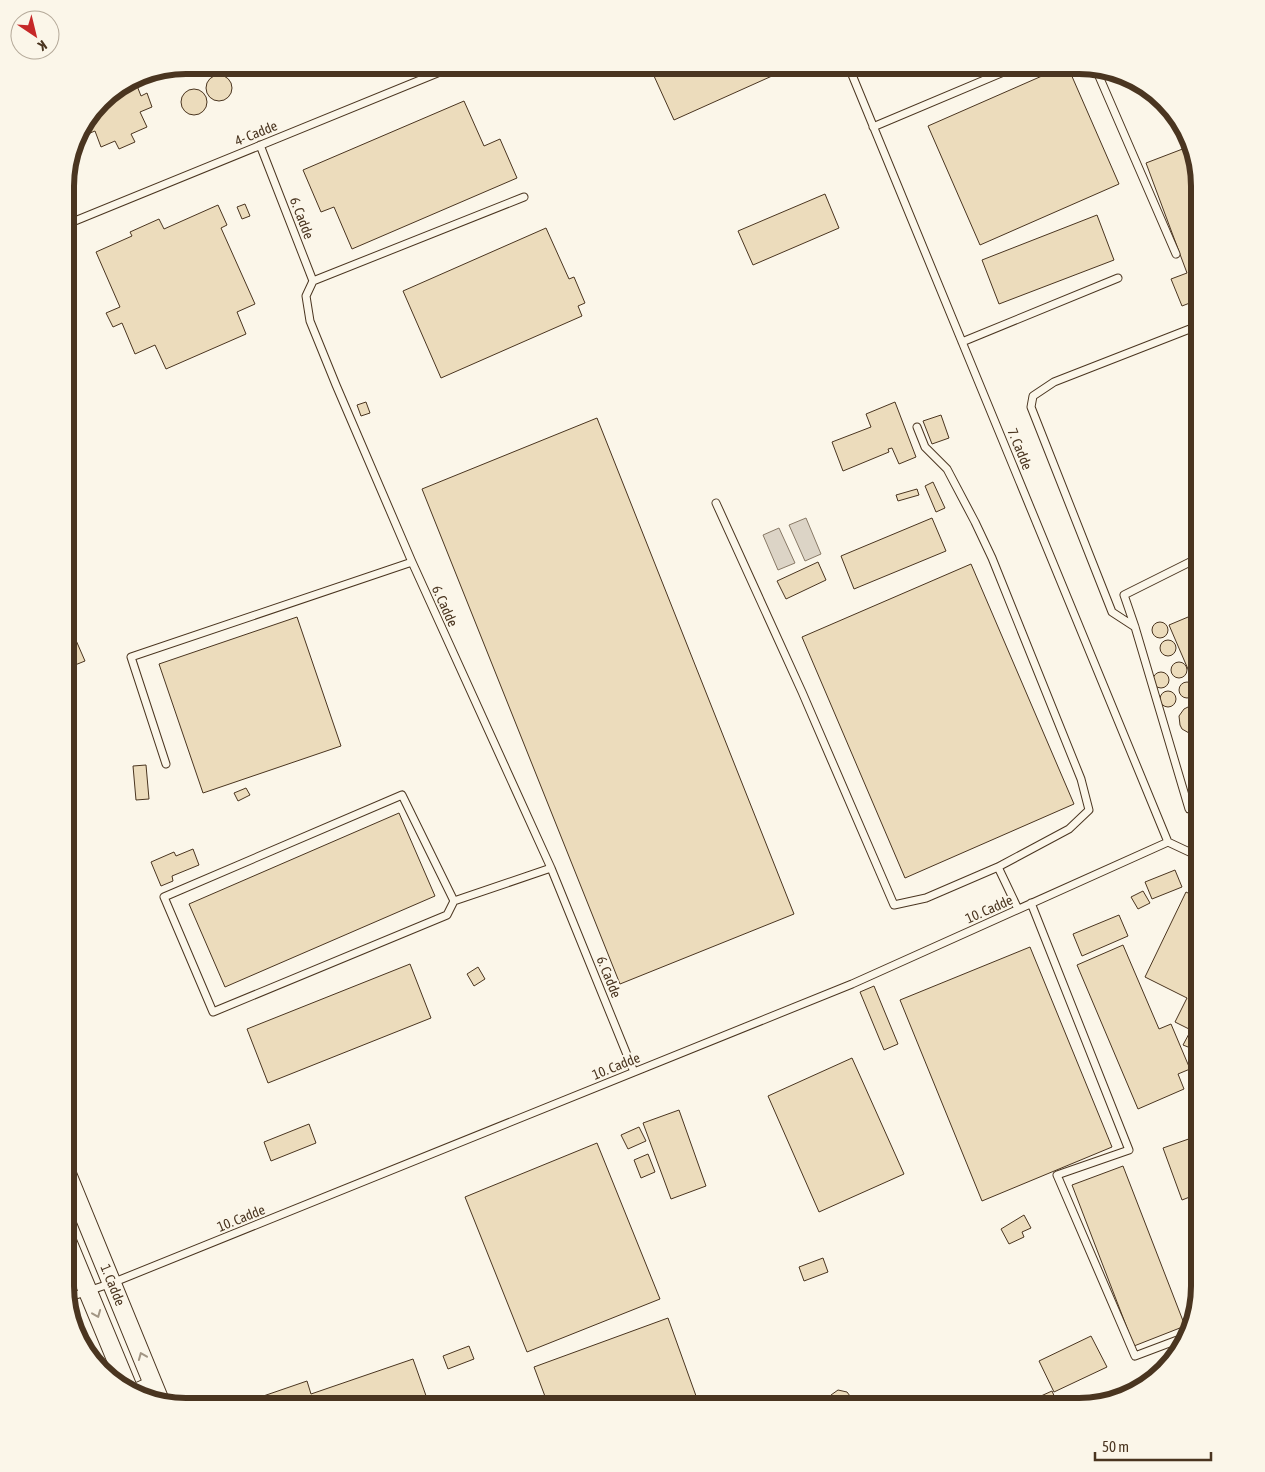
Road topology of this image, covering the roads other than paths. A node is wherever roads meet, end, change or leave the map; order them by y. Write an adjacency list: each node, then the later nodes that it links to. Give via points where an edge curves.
1 (435, 74): 6 (lane, 4- Cadde)
2 (852, 74): 5 (lane, 7. Cadde)
3 (999, 74): 5 (lane)
4 (1099, 76): 9 (lane)
5 (873, 127): 13 (lane, 7. Cadde)
6 (260, 146): 8 (lane, 4- Cadde); 11 (lane, 6. Cadde)
7 (524, 198): 11 (lane)
8 (74, 221)
9 (1176, 254)
10 (1118, 278): 13 (lane)
11 (313, 281): 17 (lane, 6. Cadde, via 306,296 310,321)
12 (1191, 329): 18 (lane, via 1054,382 1033,396 1031,407 1112,612)
13 (962, 342): 21 (lane, 7. Cadde)
14 (917, 427): 23 (lane, via 926,447 947,469 992,558 1081,779 1089,810 1069,829)
15 (716, 503): 23 (lane, via 894,905 926,898)
16 (1191, 561): 18 (lane, via 1124,595)
17 (412, 562): 19 (lane, via 131,658); 24 (lane, 6. Cadde)
18 (1136, 627): 20 (lane)
19 (166, 764)
20 (1191, 809)
21 (1168, 842): 22 (lane); 26 (lane, 10. Cadde)
22 (1191, 853)
23 (998, 867): 27 (lane)
24 (551, 868): 25 (lane); 28 (lane, 6. Cadde)
25 (454, 902): 25 (lane, via 447,915 212,1012 164,897 402,796)
26 (1031, 904): 27 (lane, 10. Cadde); 34 (lane, via 1129,1150 1057,1176 1135,1356)
27 (1018, 909): 28 (lane, 10. Cadde, via 852,984)
28 (634, 1072): 31 (lane, 10. Cadde)
29 (74, 1191): 31 (street, 1. Cadde)
30 (74, 1258): 32 (street)
31 (112, 1283): 32 (lane, 10. Cadde); 36 (street, 1. Cadde, one-way to 31)
32 (88, 1291): 33 (lane, 10. Cadde); 35 (street, one-way to 35)
33 (74, 1296)
34 (1178, 1340)
35 (124, 1380)
36 (152, 1380): 37 (lane); 38 (street, 1. Cadde)
37 (137, 1387)
38 (157, 1394)

